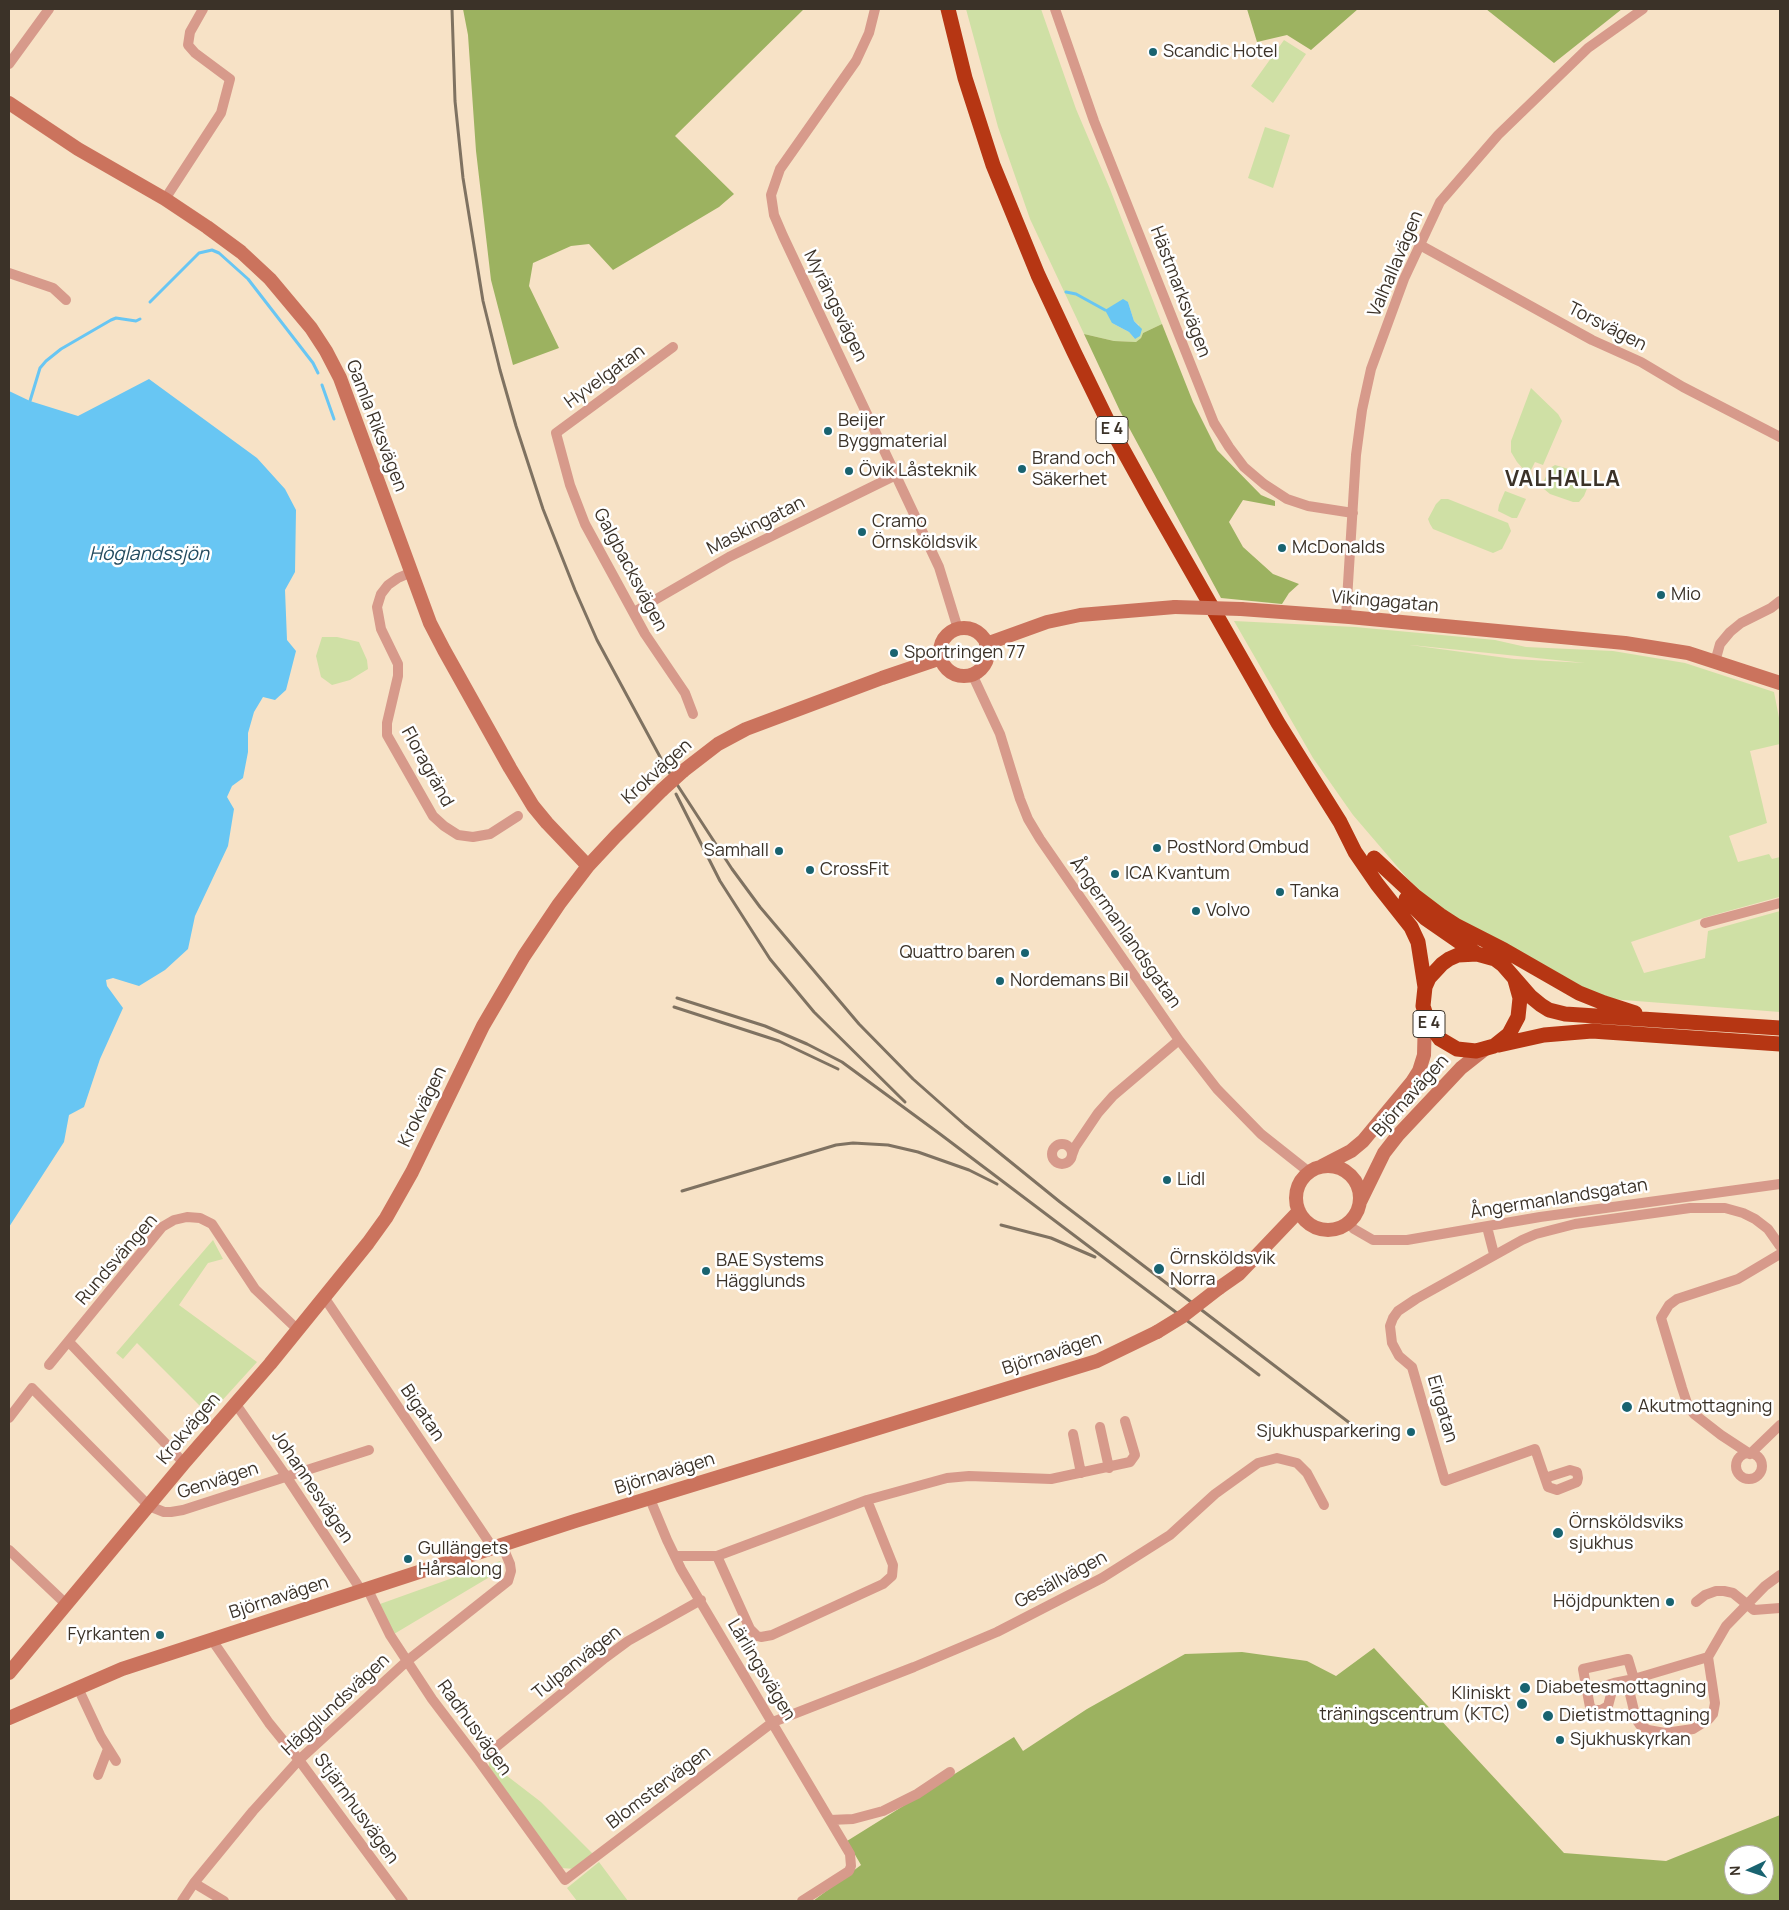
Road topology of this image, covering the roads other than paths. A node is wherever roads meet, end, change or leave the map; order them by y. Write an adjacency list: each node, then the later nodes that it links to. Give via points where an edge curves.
1 (48, 9): 7 (street)
2 (203, 9): 9 (street, via 190,32 188,45 230,80 221,113)
3 (876, 9): 16 (street, Myrängsvägen, via 856,61 780,169 771,195 774,215 783,236)
4 (948, 9): 30 (highway, E 4, via 965,78 993,164 1074,352 1152,504)
5 (1055, 9): 17 (street, Hästmarksvägen, via 1094,121 1214,423 1244,467 1287,499 1316,508)
6 (1643, 9): 10 (street, Valhallavägen, via 1588,48 1498,136 1440,202)
7 (9, 64)
8 (9, 103): 9 (street, Gamla Riksvägen, via 78,149)
9 (165, 199): 18 (street, Gamla Riksvägen, via 241,252 270,279 311,328 347,395)
10 (1420, 245): 15 (street, Torsvägen, via 1592,340 1641,362); 17 (street, Valhallavägen, via 1371,369 1356,455)
11 (9, 273): 12 (street, via 53,288)
12 (66, 300)
13 (673, 347): 14 (street, Hyvelgatan)
14 (556, 434): 20 (street, Galgbacksvägen, via 585,524)
15 (1780, 437)
16 (896, 475): 20 (street, Maskingatan, via 729,557); 22 (street, Myrängsvägen, via 944,580)
17 (1353, 513): 21 (street, Valhallavägen)
18 (412, 572): 29 (street, Floragränd, via 388,585 377,607 381,629 398,664 387,736 433,816 458,835 490,834); 32 (street, Gamla Riksvägen, via 430,623 510,768 533,806)
19 (1780, 601): 25 (street, via 1730,632 1720,644)
20 (634, 612): 28 (street, Galgbacksvägen, via 685,693)
21 (1346, 616): 23 (street, Vikingagatan, bridge, via 1175,607 1080,615 1047,622); 25 (street, Vikingagatan, via 1625,643 1688,653)
22 (958, 628): 23 (street, via 973,630); 24 (street, via 943,640)
23 (986, 644): 26 (street, via 985,662)
24 (941, 658): 26 (street, via 952,672); 32 (street, Krokvägen, bridge, via 746,730 718,744 655,797)
25 (1715, 662): 27 (street, Vikingagatan)
26 (972, 674): 41 (street, Ångermanlandsgatan, via 998,729 1028,819)
27 (1780, 683)
28 (694, 714)
29 (518, 816)
30 (1340, 822): 31 (highway, E 4); 37 (highway, E 4, via 1355,852 1411,926 1418,942)
31 (1374, 858): 35 (highway, E 4, via 1425,918); 39 (highway, via 1415,896 1458,926 1579,993)
32 (588, 866): 54 (street, Krokvägen, via 545,924 501,994 386,1218)
33 (1780, 903): 34 (street)
34 (1705, 923)
35 (1478, 954): 36 (highway, E 4, via 1496,959); 37 (highway, E 4, via 1458,955 1442,964)
36 (1515, 980): 39 (highway, E 4, via 1541,1005 1564,1014); 43 (highway, via 1520,998 1518,1017 1509,1034)
37 (1425, 987): 38 (highway, E 4)
38 (1425, 1016): 43 (highway, E 4, via 1434,1032 1448,1045 1466,1051); 45 (street, Björnavägen, via 1424,1054 1412,1082 1363,1141 1351,1151)
39 (1658, 1020): 40 (highway, E 4)
40 (1780, 1028)
41 (1179, 1040): 44 (street, via 1113,1096); 45 (street, Ångermanlandsgatan, via 1245,1119 1261,1134)
42 (1780, 1044): 43 (highway, E 4, via 1592,1031 1544,1035)
43 (1490, 1047): 47 (street, Björnavägen, via 1460,1068 1398,1135 1384,1153)
44 (1072, 1149)
45 (1315, 1169): 47 (street, via 1337,1166 1350,1174 1359,1188); 48 (street, via 1301,1180 1297,1190)
46 (1780, 1184): 50 (street, Ångermanlandsgatan)
47 (1360, 1203): 49 (street)
48 (1299, 1211): 49 (street, via 1308,1223 1318,1228 1333,1229); 70 (street, Björnavägen, bridge, via 1238,1274 1183,1316 1098,1361)
49 (1348, 1223): 50 (street, Ångermanlandsgatan, via 1362,1234 1380,1241 1407,1240)
50 (1487, 1227): 52 (street)
51 (1780, 1246): 52 (street, via 1768,1229 1750,1216 1725,1208 1702,1207 1556,1228)
52 (1494, 1254): 69 (street, Eirgatan, via 1403,1306 1390,1326 1392,1343 1399,1356 1412,1367 1445,1481 1536,1449)
53 (1780, 1254): 61 (street, via 1738,1279 1677,1299 1661,1318 1688,1406 1694,1414 1750,1454)
54 (324, 1297): 55 (street, Krokvägen); 74 (street, Bigatan)
55 (297, 1329): 56 (street, Rundsvängen, via 255,1289 212,1224 200,1218 187,1217 162,1227); 58 (street, Krokvägen)
56 (69, 1342): 57 (street, Rundsvängen); 65 (street)
57 (49, 1365)
58 (234, 1404): 65 (street, Krokvägen); 68 (street, Johannesvägen)
59 (9, 1418): 73 (street, via 32,1388)
60 (1125, 1421): 66 (street, via 1133,1459)
61 (1780, 1424)
62 (1100, 1427): 66 (street)
63 (1073, 1434): 67 (street)
64 (369, 1450): 68 (street, Genvägen)
65 (184, 1463): 73 (street, Krokvägen)
66 (1109, 1468): 67 (street)
67 (1081, 1474): 71 (street, via 1045,1479 958,1477)
68 (286, 1476): 73 (street, Genvägen, via 171,1512); 79 (street, Johannesvägen)
69 (1545, 1478)
70 (650, 1499): 74 (street, Björnavägen); 76 (street, Lärlingsvägen)
71 (867, 1500): 77 (street); 77 (street, via 893,1565 892,1576 883,1584 772,1636 761,1637 750,1629)
72 (1324, 1505): 94 (street, Gesällvägen, via 1307,1473 1296,1463 1282,1458 1264,1460 1215,1494 1170,1535 1102,1578 997,1632)
73 (149, 1506): 82 (street, Krokvägen)
74 (498, 1546): 79 (street, Björnavägen); 87 (street, Hägglundsvägen, via 510,1564 508,1581)
75 (9, 1550): 82 (street)
76 (675, 1556): 77 (street); 80 (street, Lärlingsvägen)
77 (717, 1556)
78 (1780, 1575): 83 (street)
79 (364, 1589): 85 (street, Björnavägen); 87 (street, Radhusvägen)
80 (701, 1600): 94 (street, Lärlingsvägen); 98 (street, Tulpanvägen, via 628,1641)
81 (1696, 1602): 83 (street, via 1705,1595 1724,1591 1733,1593)
82 (66, 1604): 88 (street, Krokvägen)
83 (1746, 1604): 84 (street, via 1754,1610); 86 (street, via 1726,1626)
84 (1780, 1608)
85 (212, 1640): 91 (street, Björnavägen, via 122,1668); 96 (street, Stjärnhusvägen)
86 (1708, 1657): 89 (street); 89 (street, via 1715,1703 1713,1714 1706,1723 1693,1729 1665,1734 1644,1729 1636,1719 1630,1694)
87 (407, 1661): 96 (street, Hägglundsvägen); 98 (street, Radhusvägen)
88 (9, 1673)
89 (1634, 1679): 90 (street); 92 (street, via 1628,1659 1583,1669)
90 (1614, 1683): 92 (street); 92 (street, via 1610,1703 1605,1709 1590,1707)
91 (78, 1688): 93 (street, Björnavägen); 95 (street)
92 (1587, 1691)
93 (10, 1713)
94 (773, 1722): 101 (street, Lärlingsvägen); 102 (street, Blomstervägen)
95 (108, 1749): 97 (street); 100 (street)
96 (299, 1760): 103 (street, Hägglundsvägen); 106 (street, Stjärnhusvägen)
97 (116, 1761)
98 (479, 1761): 102 (street, Radhusvägen)
99 (950, 1772): 101 (street, via 883,1811 853,1819)
100 (98, 1775)
101 (830, 1820): 107 (street, Lärlingsvägen, via 850,1854 851,1866 849,1871)
102 (565, 1880)
103 (194, 1883): 104 (street, Hägglundsvägen); 105 (street)
104 (182, 1901)
105 (224, 1901)
106 (403, 1901)
107 (802, 1901)

